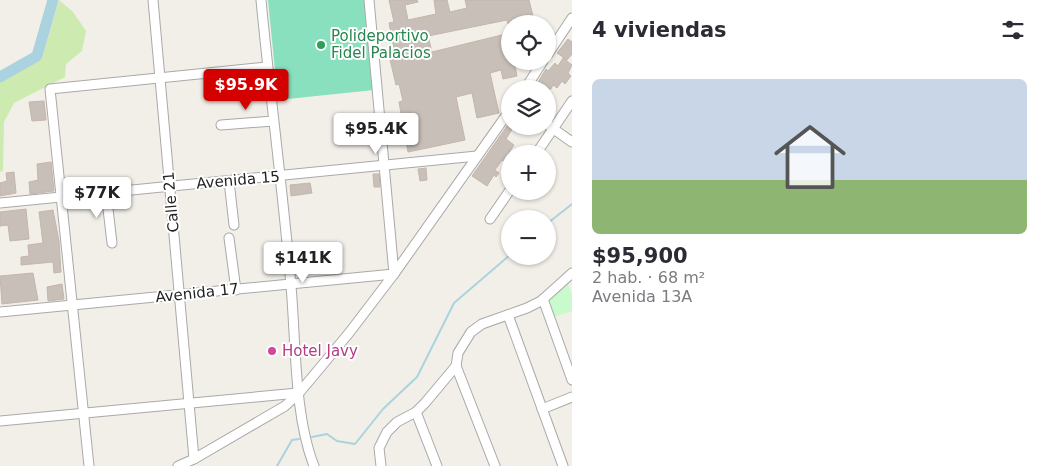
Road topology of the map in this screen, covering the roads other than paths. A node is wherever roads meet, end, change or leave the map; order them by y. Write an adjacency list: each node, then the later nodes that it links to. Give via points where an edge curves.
1 (153, 0): 7 (street, Calle 21)
2 (261, 0): 6 (street)
3 (368, 0): 16 (street)
4 (572, 18): 5 (street)
5 (556, 42)
6 (268, 67): 7 (street); 10 (street)
7 (160, 77): 19 (street, Calle 21); 21 (street, via 50,89)
8 (572, 101): 9 (street)
9 (556, 120)
10 (273, 121): 12 (street); 17 (street)
11 (501, 123): 15 (street)
12 (221, 125)
13 (556, 131): 14 (street)
14 (572, 142)
15 (477, 156): 16 (street, Avenida 15); 28 (street)
16 (386, 166): 17 (street, Avenida 15); 28 (street)
17 (278, 177): 18 (street, Avenida 15); 30 (street)
18 (229, 181): 19 (street, Avenida 15); 25 (street)
19 (170, 185): 20 (street, Avenida 15); 32 (street, Calle 21)
20 (106, 192): 21 (street, Avenida 15); 27 (street)
21 (60, 197): 23 (street, Avenida 15); 34 (street)
22 (503, 200): 24 (street)
23 (0, 203)
24 (490, 219)
25 (234, 225)
26 (229, 238): 31 (street)
27 (112, 243)
28 (394, 274): 30 (street, Avenida 17); 39 (street)
29 (571, 276): 33 (street)
30 (291, 284): 31 (street, Avenida 17); 39 (street)
31 (236, 290): 32 (street, Avenida 17)
32 (180, 295): 34 (street, Avenida 17); 41 (street, Calle 21)
33 (543, 299): 36 (street); 38 (street)
34 (73, 306): 35 (street, Avenida 17); 44 (street)
35 (0, 312)
36 (508, 315): 37 (street, via 482,324 471,332 458,353); 42 (street)
37 (456, 366): 43 (street); 52 (street)
38 (572, 380)
39 (299, 394): 41 (street); 46 (street, via 285,406); 49 (street, via 308,450)
40 (572, 397): 42 (street)
41 (189, 404): 44 (street); 46 (street, Calle 21)
42 (542, 409): 53 (street)
43 (416, 412): 50 (street, via 397,422 387,432 378,448); 51 (street)
44 (83, 413): 45 (street); 47 (street)
45 (0, 421)
46 (194, 459): 48 (street)
47 (89, 466)
48 (178, 466)
49 (314, 466)
50 (382, 466)
51 (437, 466)
52 (495, 466)
53 (563, 466)

